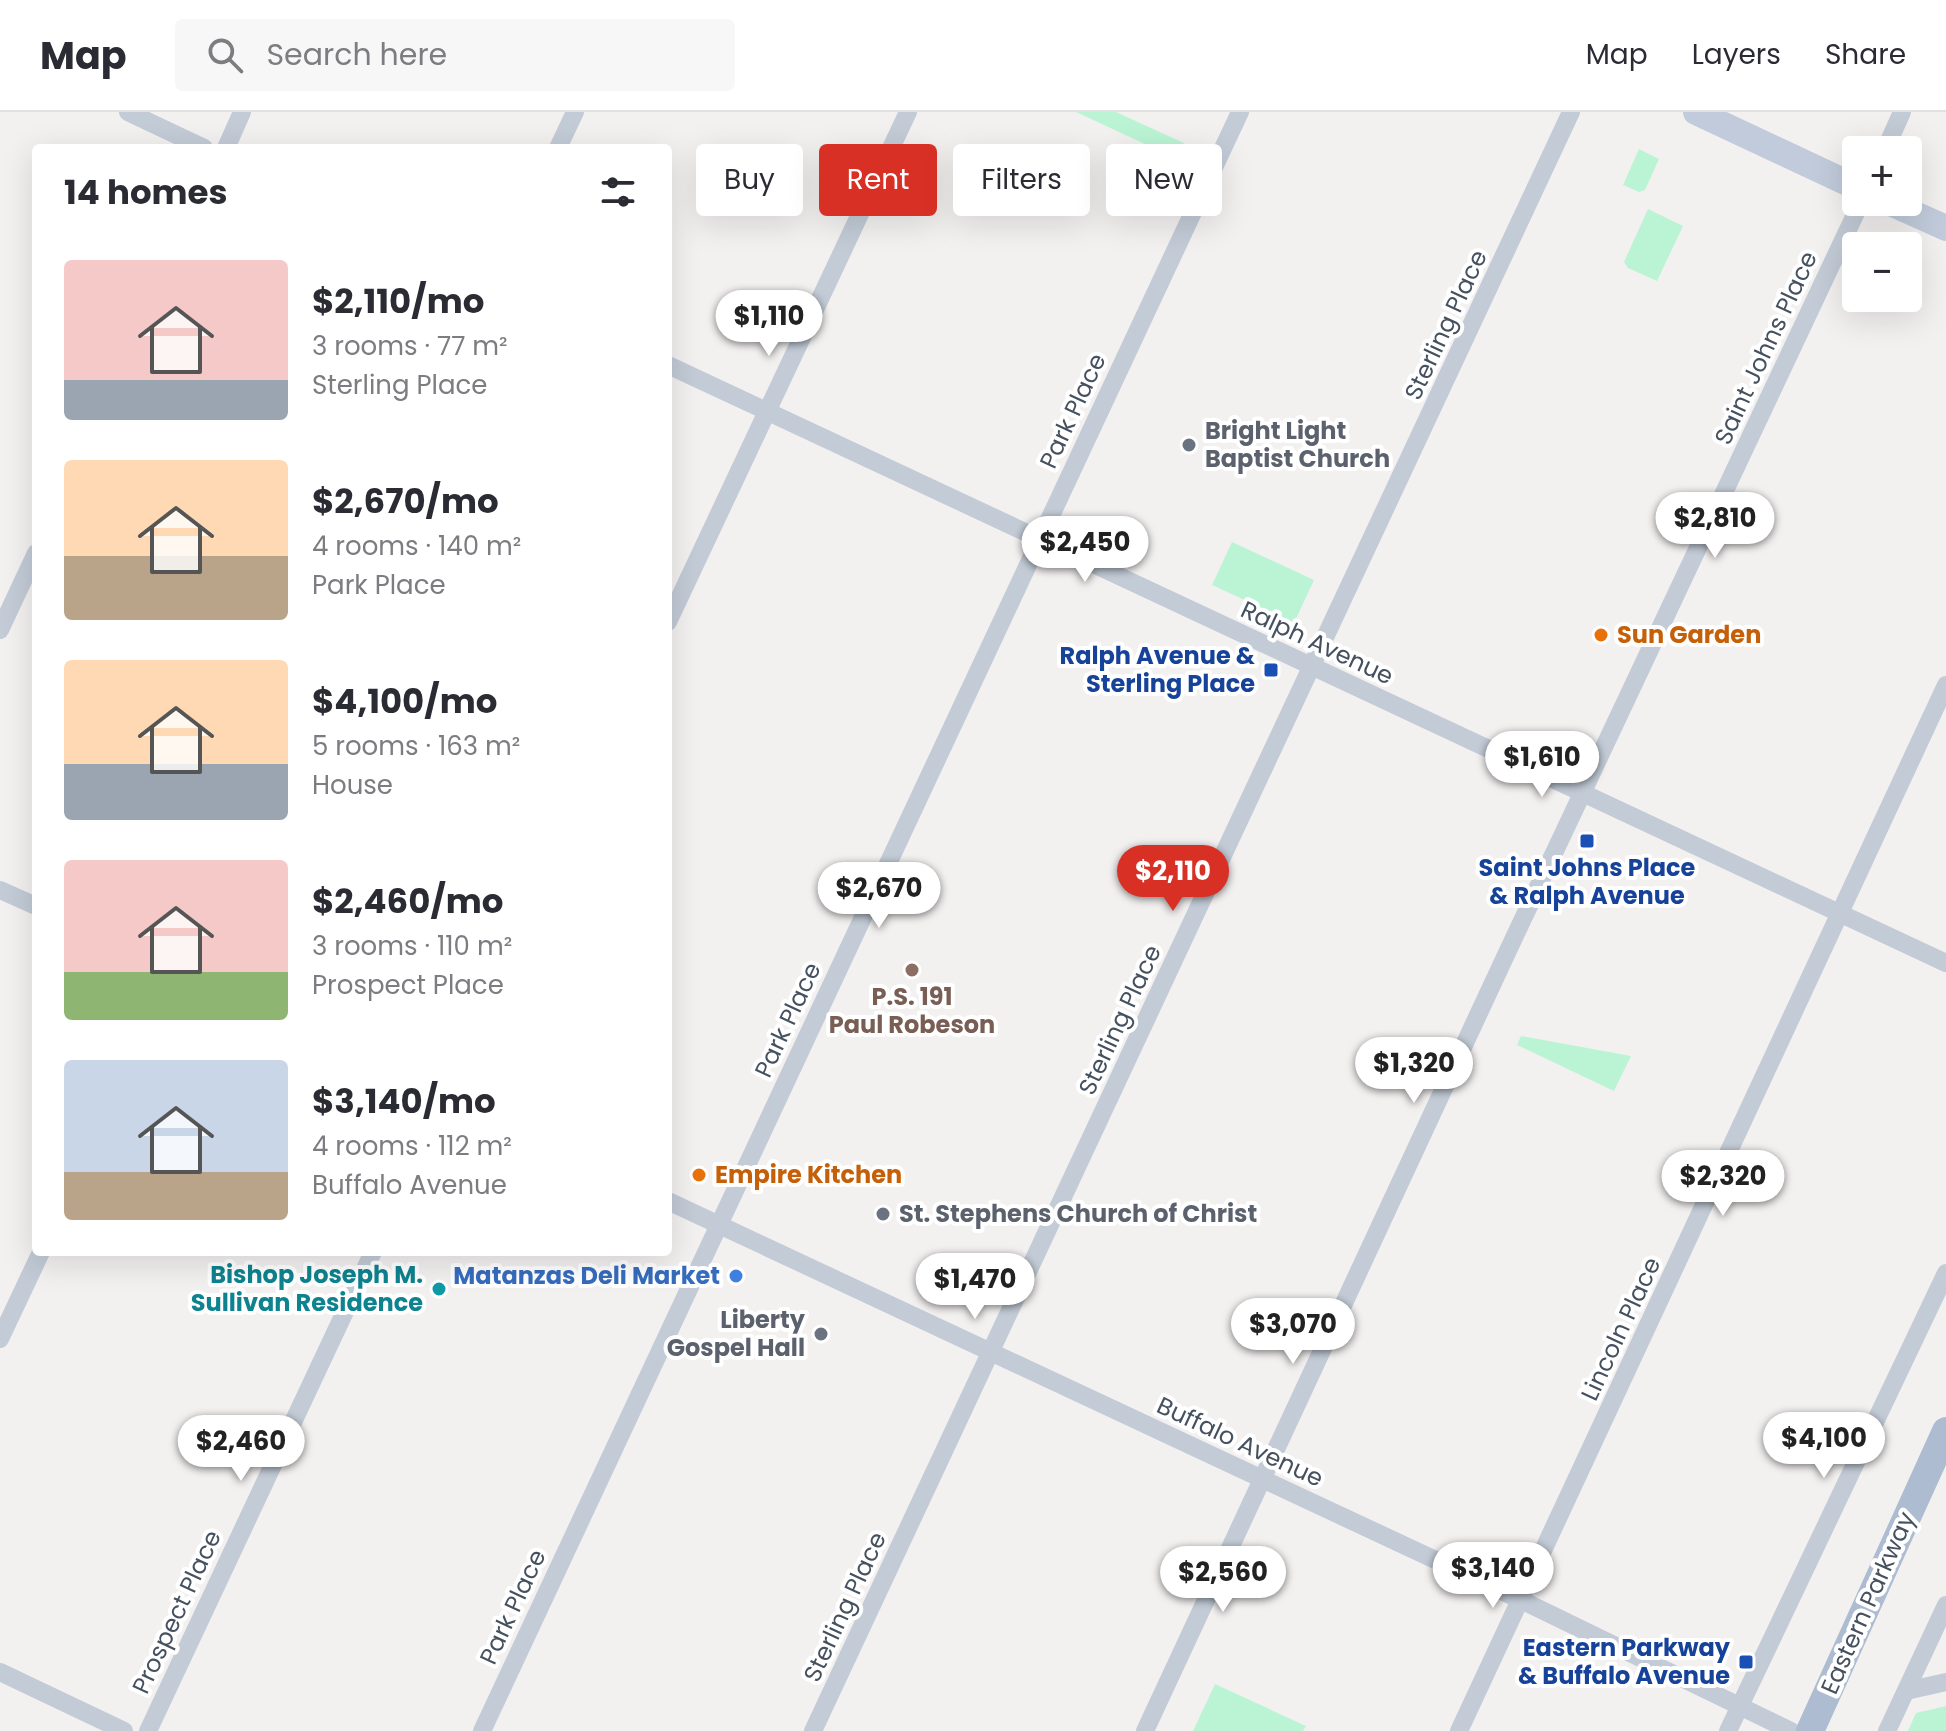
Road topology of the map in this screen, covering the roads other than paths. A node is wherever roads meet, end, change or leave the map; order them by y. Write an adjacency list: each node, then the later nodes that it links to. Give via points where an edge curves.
1 (128, 112): 10 (street)
2 (242, 112): 11 (street)
3 (575, 112): 12 (street)
4 (908, 112): 18 (street)
5 (1240, 112): 19 (street, Park Place)
6 (1571, 112): 23 (street, Sterling Place)
7 (1696, 112): 13 (street)
8 (1902, 112): 9 (street)
9 (1891, 136)
10 (196, 144)
11 (228, 144)
12 (560, 144)
13 (1842, 180)
14 (1854, 216): 25 (street, Saint Johns Place)
15 (1919, 216): 16 (street)
16 (1946, 228)
17 (672, 367): 18 (street, Ralph Avenue)
18 (767, 411): 19 (street, Ralph Avenue); 21 (street)
19 (1040, 539): 23 (street, Ralph Avenue); 31 (street, Park Place)
20 (32, 562): 22 (street)
21 (672, 613)
22 (0, 630)
23 (1312, 667): 25 (street, Ralph Avenue); 36 (street, Sterling Place)
24 (1946, 685): 28 (street, Lincoln Place)
25 (1581, 794): 28 (street, Ralph Avenue); 38 (street, Saint Johns Place)
26 (0, 890): 27 (street)
27 (32, 904)
28 (1842, 914): 29 (street, Ralph Avenue); 39 (street, Lincoln Place)
29 (1946, 963)
30 (672, 1203): 31 (street, Buffalo Avenue)
31 (718, 1224): 36 (street, Buffalo Avenue); 47 (street, Park Place)
32 (39, 1256): 35 (street)
33 (371, 1256): 46 (street, Prospect Place)
34 (1946, 1273): 44 (street)
35 (0, 1339)
36 (991, 1352): 38 (street, Buffalo Avenue); 48 (street, Sterling Place)
37 (1946, 1431): 53 (main road, Eastern Parkway)
38 (1263, 1479): 39 (street, Buffalo Avenue); 49 (street, Saint Johns Place)
39 (1521, 1600): 44 (street, Buffalo Avenue); 50 (street, Lincoln Place)
40 (1946, 1605): 43 (street)
41 (0, 1672): 45 (street)
42 (1946, 1682): 43 (street)
43 (1906, 1691): 54 (street)
44 (1741, 1706): 51 (street); 52 (street, Buffalo Avenue)
45 (124, 1731)
46 (148, 1731)
47 (482, 1731)
48 (813, 1731)
49 (1145, 1731)
50 (1459, 1731)
51 (1728, 1731)
52 (1791, 1731)
53 (1810, 1731)
54 (1887, 1731)

